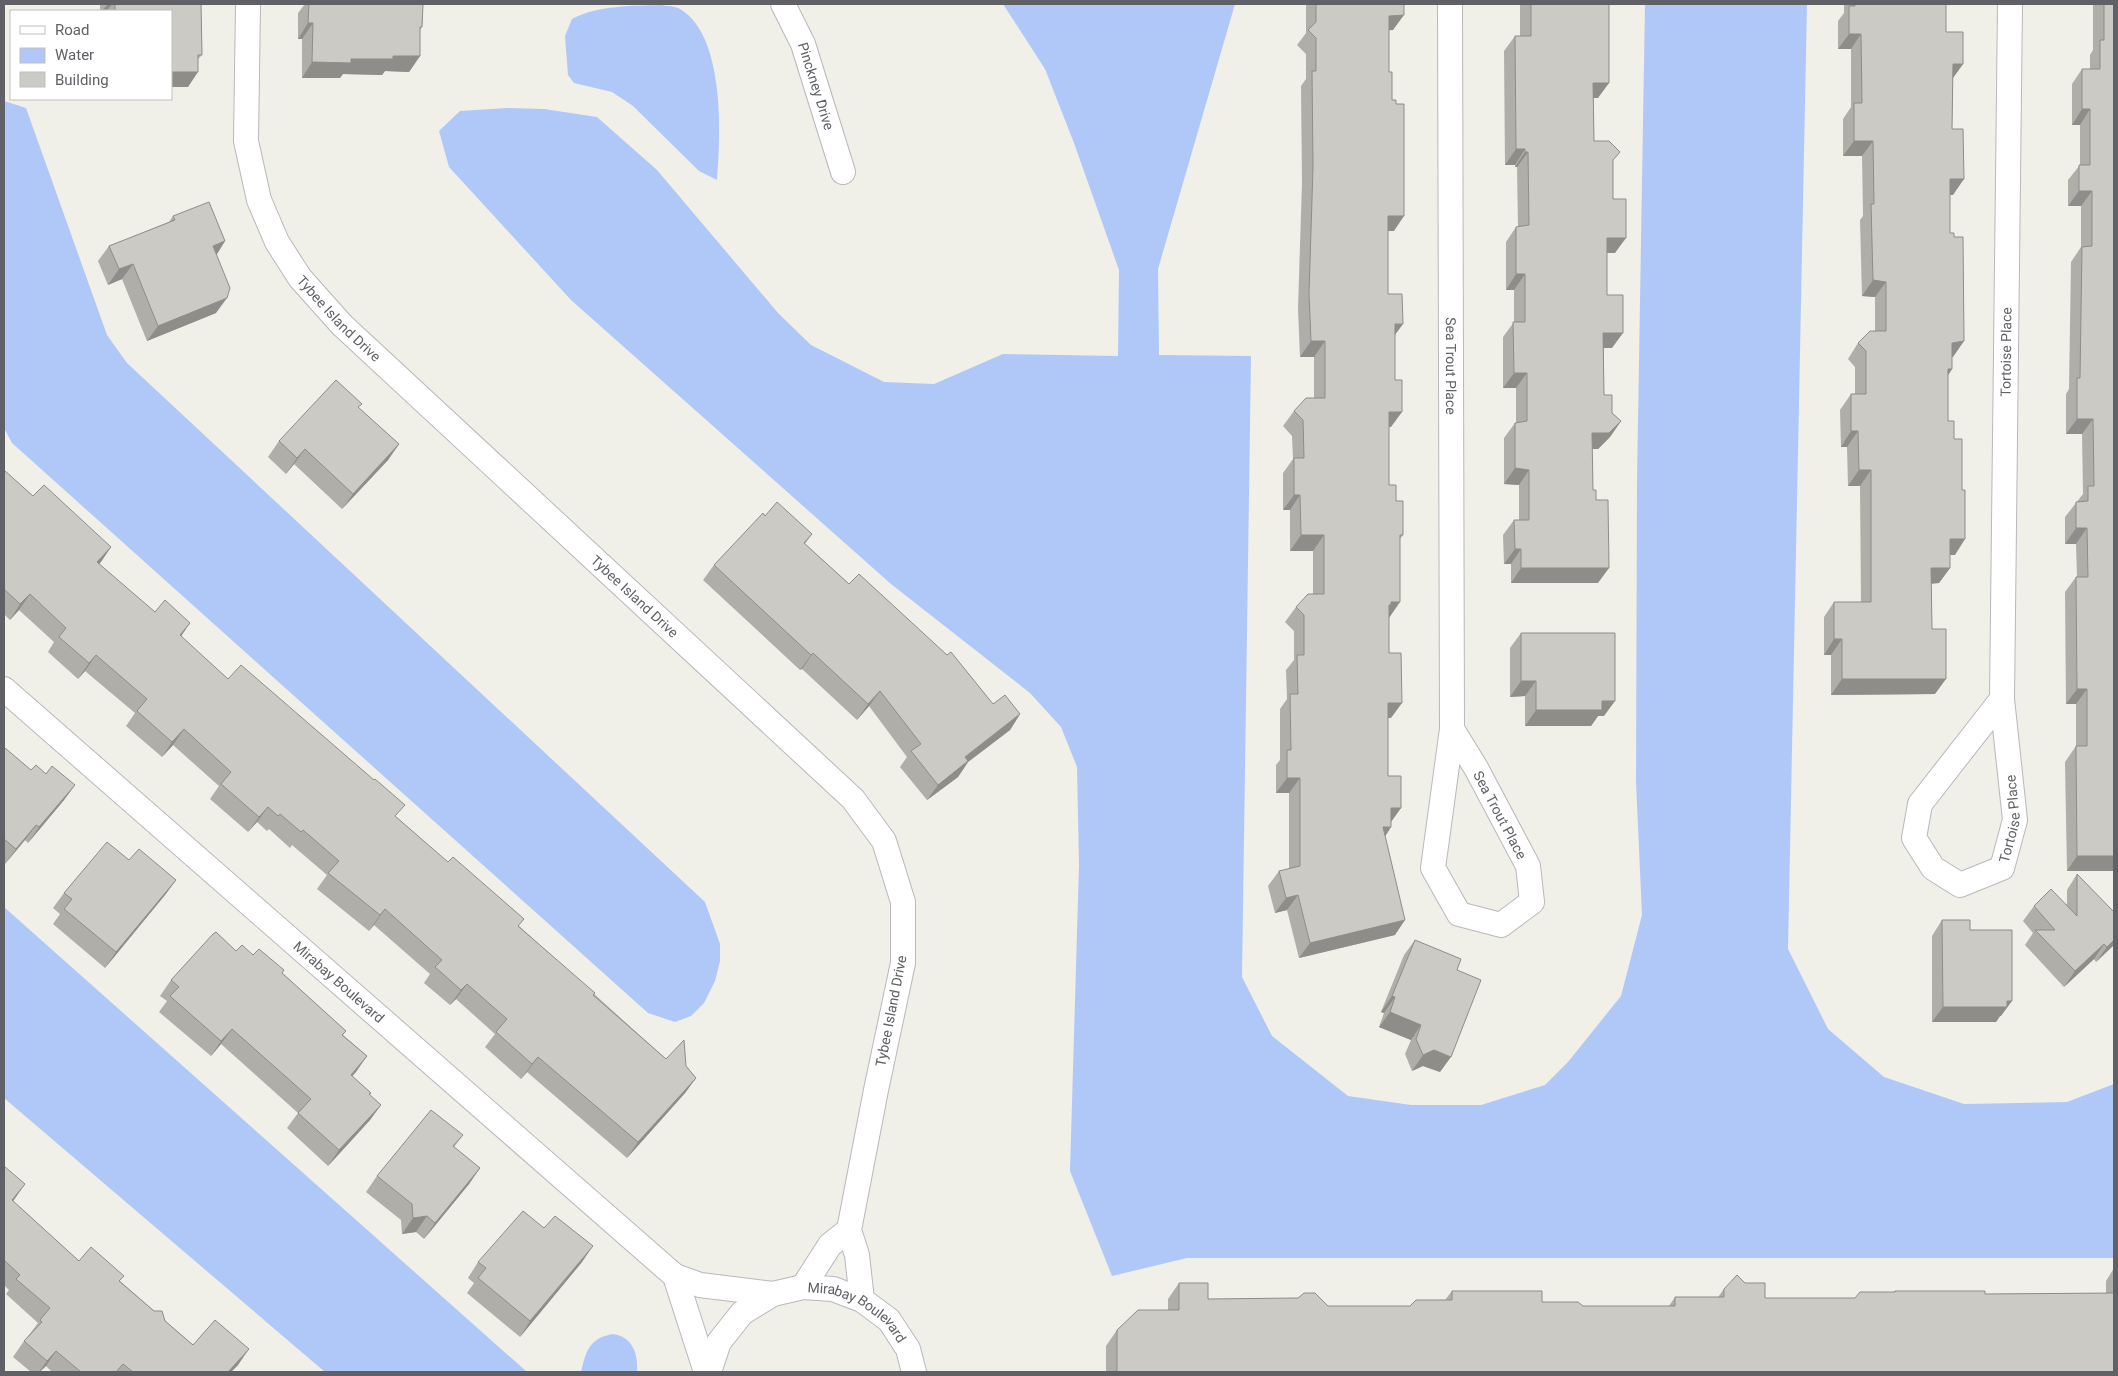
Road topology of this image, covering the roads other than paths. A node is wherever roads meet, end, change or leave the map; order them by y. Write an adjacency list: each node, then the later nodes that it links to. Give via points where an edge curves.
1 (248, 4): 9 (street, Tybee Island Drive, via 246,141 259,200 277,242 300,278 342,325 853,799 884,840 903,902 903,963)
2 (783, 4): 5 (street, Pinckney Drive, via 803,44)
3 (1450, 4): 8 (street, Sea Trout Place)
4 (2010, 4): 7 (street, Tortoise Place)
5 (843, 172)
6 (4, 689): 10 (street, Mirabay Boulevard)
7 (2002, 699): 7 (street, Tortoise Place, via 1920,804 1914,838 1933,868 1960,885 2002,868 2015,820)
8 (1452, 729): 8 (street, Sea Trout Place, via 1434,868 1459,914 1501,925 1532,902 1528,866)
9 (849, 1230): 11 (street, via 830,1245); 13 (street, Tybee Island Drive, via 857,1255)
10 (675, 1276): 12 (street, Mirabay Boulevard, via 700,1285); 14 (street, Mirabay Boulevard)
11 (803, 1287): 12 (street, Mirabay Boulevard); 13 (street, Mirabay Boulevard, via 833,1289)
12 (773, 1294): 14 (street, Mirabay Boulevard, via 742,1313 719,1342)
13 (862, 1300): 15 (street, Mirabay Boulevard, via 889,1320 908,1349)
14 (707, 1372)
15 (914, 1372)

